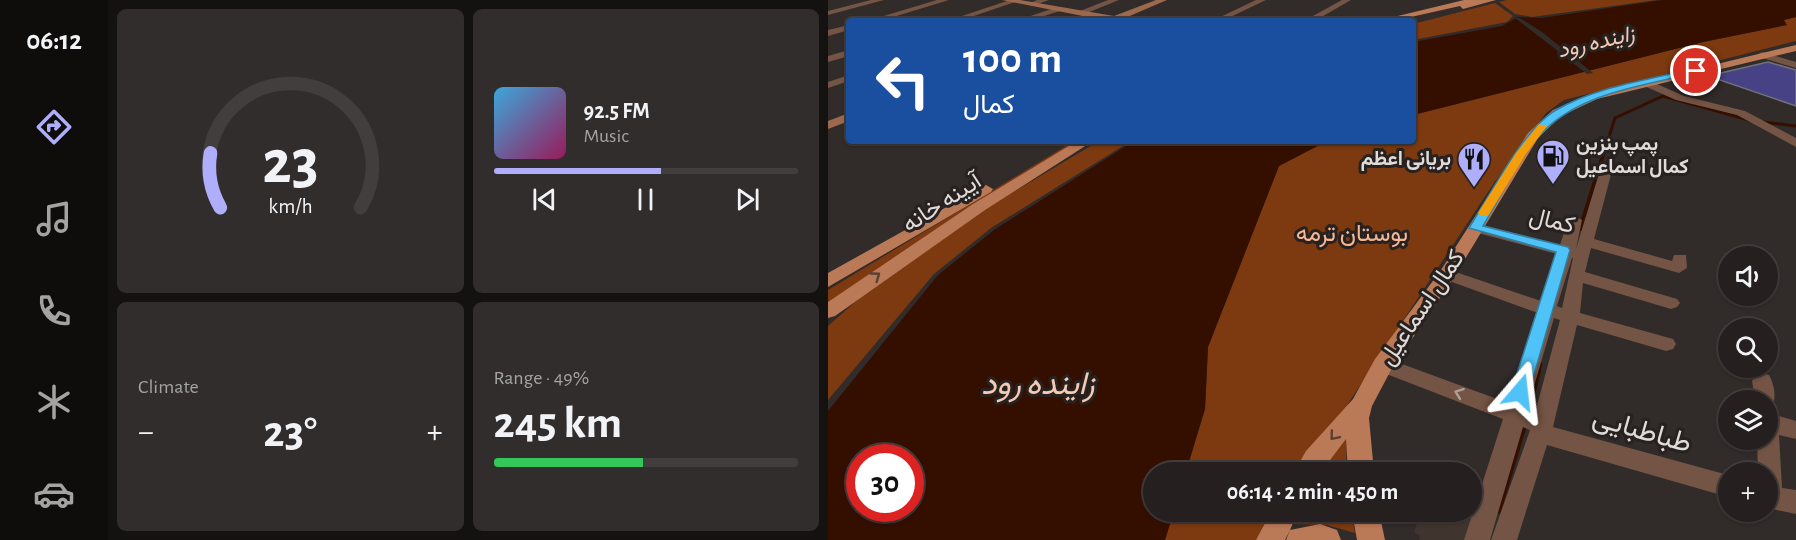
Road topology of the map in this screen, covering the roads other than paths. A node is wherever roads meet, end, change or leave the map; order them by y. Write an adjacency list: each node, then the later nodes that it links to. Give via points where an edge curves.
1 (880, 0): 13 (street)
2 (945, 0): 17 (street)
3 (1045, 0): 11 (street)
4 (1115, 0): 14 (street)
5 (1163, 0): 21 (main road)
6 (1262, 0): 22 (street)
7 (1347, 0): 15 (street)
8 (1475, 0): 23 (main road)
9 (1492, 0): 24 (main road)
10 (1010, 1): 11 (main road); 18 (street)
11 (1032, 4): 12 (main road)
12 (1057, 9): 14 (main road); 19 (street)
13 (830, 13): 16 (street)
14 (1079, 13): 20 (main road)
15 (1316, 17)
16 (855, 18)
17 (882, 18)
18 (960, 18)
19 (1029, 18)
20 (1103, 18)
21 (1118, 18)
22 (1223, 18)
23 (1394, 18)
24 (1413, 18)
25 (846, 28): 26 (street)
26 (828, 33)
27 (1796, 43): 29 (main road, کمال اسماعیل)
28 (1796, 48): 29 (main road, کمال اسماعیل)
29 (1780, 50): 31 (main road, کمال اسماعیل)
30 (846, 54): 32 (street)
31 (1762, 54): 33 (street); 35 (main road, کمال اسماعیل)
32 (828, 59)
33 (1796, 65)
34 (846, 79): 36 (street)
35 (1646, 83): 39 (street, via 1680,98 1716,105 1757,121); 44 (main road, کمال اسماعیل, via 1578,102 1544,123)
36 (828, 85)
37 (846, 118): 38 (main road)
38 (828, 125)
39 (1796, 143)
40 (1077, 144): 41 (main road, آیینه خانه)
41 (1061, 149): 49 (main road, آیینه خانه); 52 (main road, آیینه خانه, one-way to 41)
42 (1607, 167): 45 (street, کمال)
43 (1575, 220): 45 (street)
44 (1475, 228): 45 (street, کمال); 47 (main road, کمال اسماعیل)
45 (1577, 249): 46 (street); 48 (street, کمال); 51 (street)
46 (1679, 269)
47 (1447, 274): 51 (street); 55 (main road, کمال اسماعیل)
48 (1576, 275): 50 (street); 53 (street, کمال)
49 (828, 281)
50 (1671, 303)
51 (1545, 309): 53 (street); 57 (street)
52 (828, 310)
53 (1570, 317): 54 (street); 59 (street, کمال)
54 (1666, 344)
55 (1383, 365): 56 (main road, کمال اسماعیل); 57 (street, طباطبایی, one-way to 55)
56 (1362, 402): 61 (main road, کمال اسماعیل, one-way to 61); 62 (main road, کمال اسماعیل, via 1358,418)
57 (1514, 413): 59 (street, طباطبایی); 72 (street)
58 (1778, 425): 60 (street)
59 (1541, 429): 63 (street, طباطبایی); 73 (street, کمال)
60 (1796, 430)
61 (1313, 462)
62 (1360, 462)
63 (1718, 483)
64 (1778, 499): 65 (street)
65 (1796, 502)
66 (1280, 522): 68 (main road)
67 (1368, 522): 71 (main road)
68 (1270, 540)
69 (1300, 540): 70 (main road)
70 (1327, 540)
71 (1371, 540)
72 (1477, 540)
73 (1504, 540)

